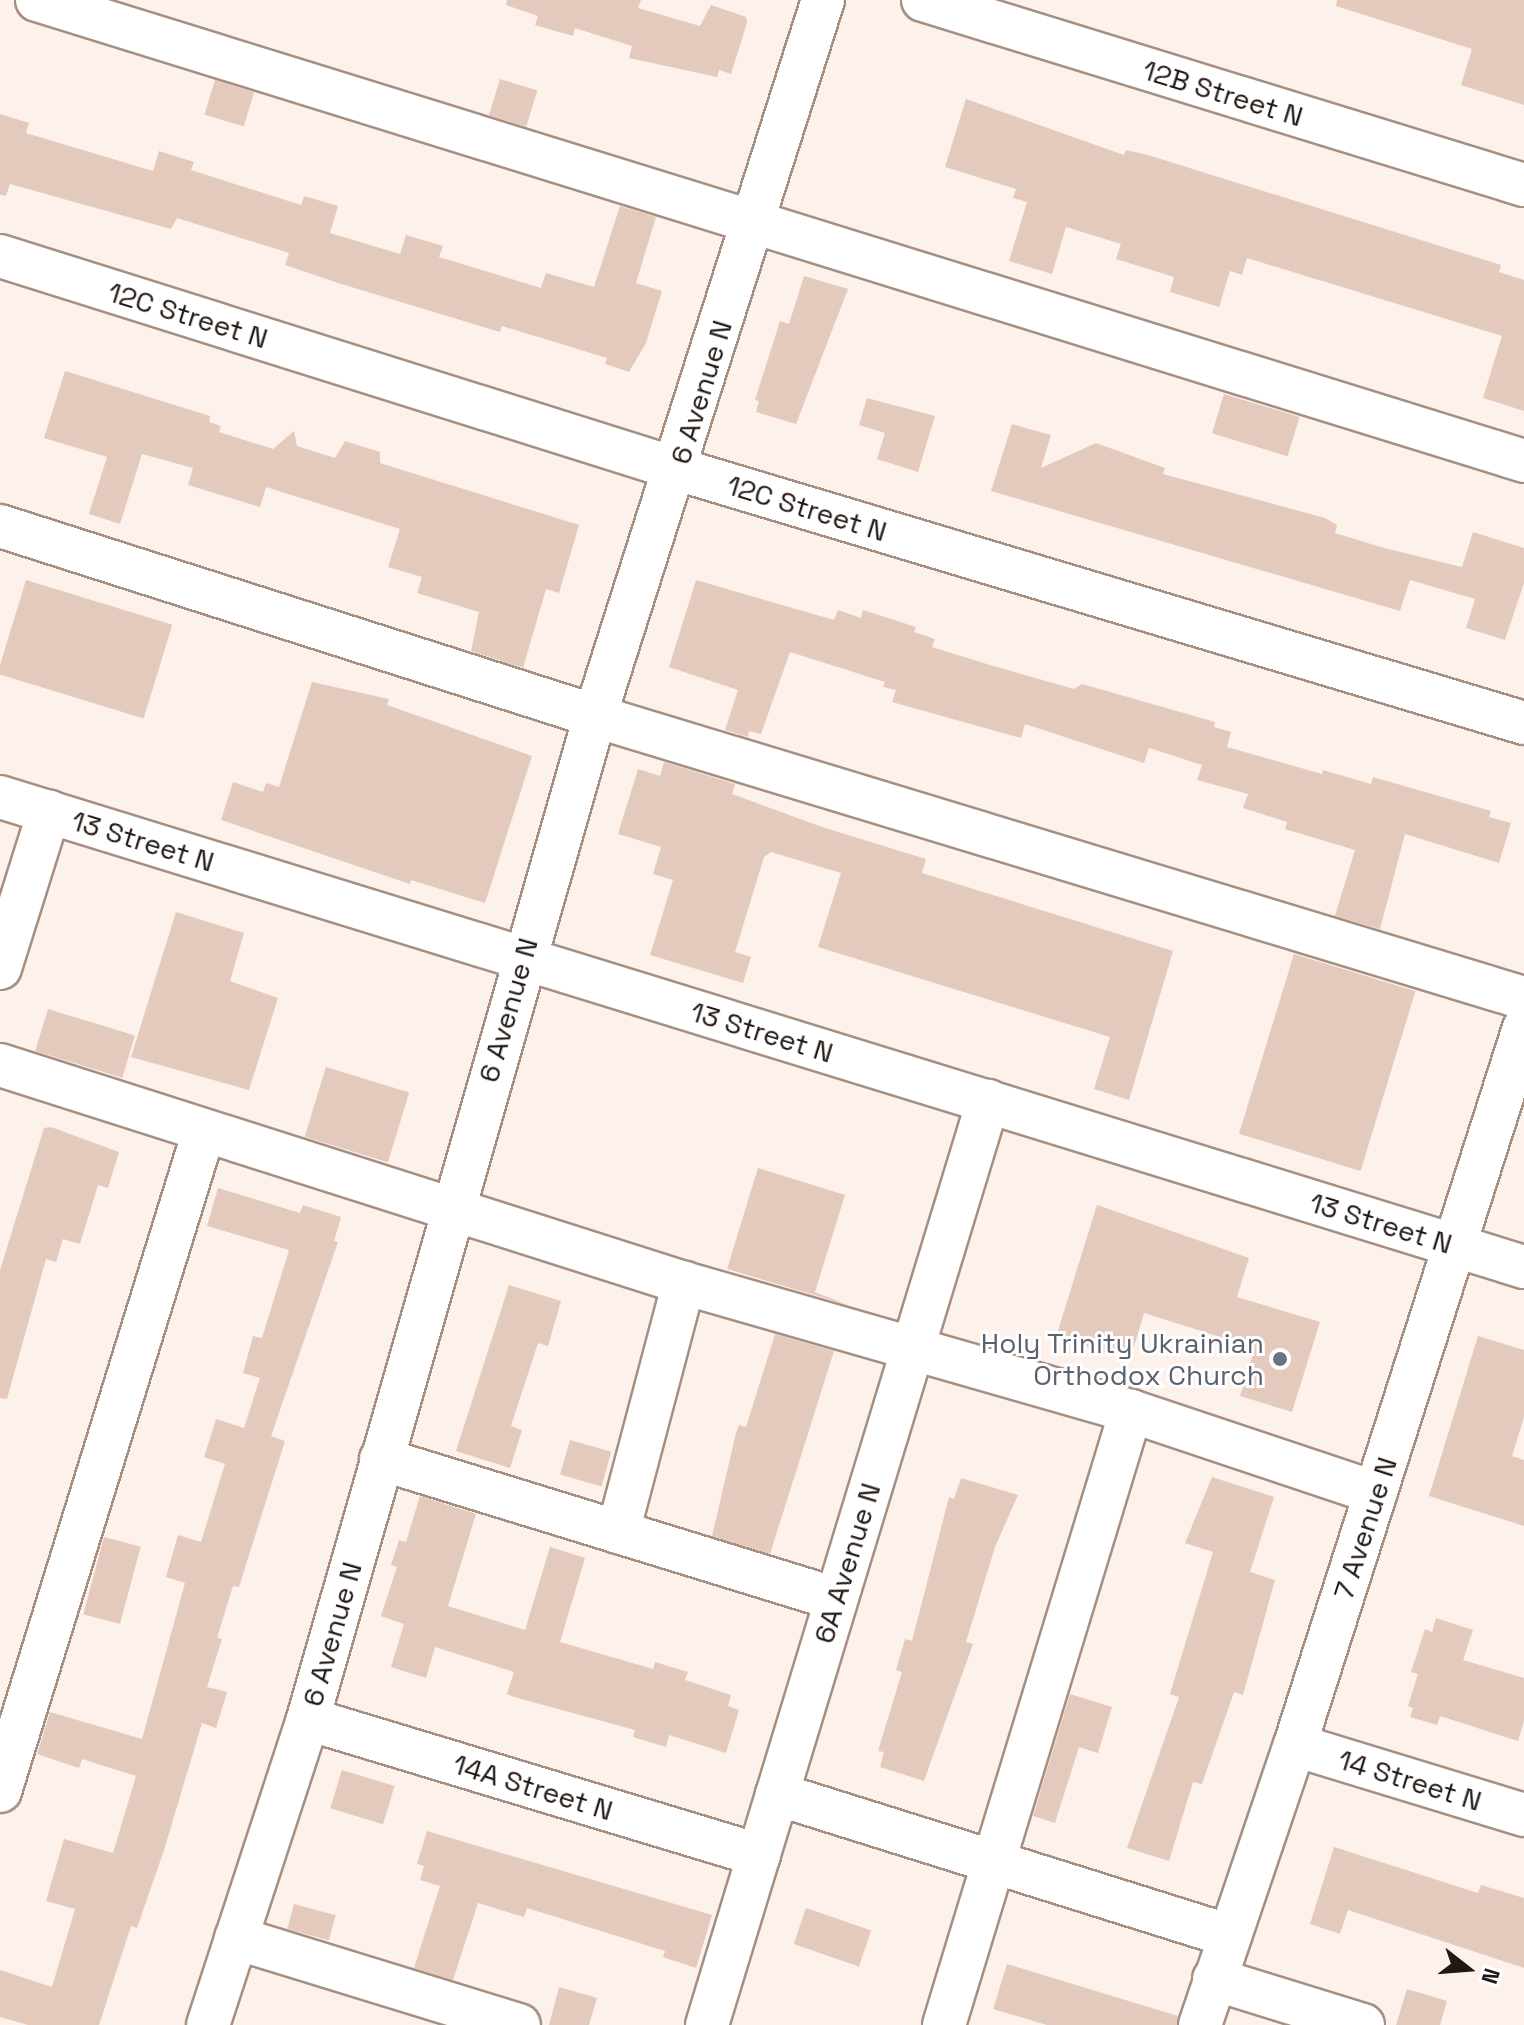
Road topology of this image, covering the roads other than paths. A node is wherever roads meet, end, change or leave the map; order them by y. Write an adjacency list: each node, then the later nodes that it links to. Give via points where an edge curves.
1 (37, 0): 5 (street)
2 (823, 0): 5 (street, 6 Avenue N)
3 (923, 0): 4 (street, 12B Street N)
4 (1524, 185)
5 (753, 223): 7 (street); 8 (street, 6 Avenue N)
6 (0, 256): 8 (street, 12C Street N)
7 (1524, 461)
8 (677, 469): 10 (street, 6 Avenue N); 11 (street, 12C Street N)
9 (0, 526): 10 (street)
10 (595, 716): 14 (street, 6 Avenue N); 16 (street)
11 (1524, 723)
12 (0, 797): 13 (street, 13 Street N)
13 (49, 812): 14 (street, 13 Street N); 15 (street)
14 (523, 958): 19 (street, 13 Street N); 21 (street, 6 Avenue N)
15 (0, 968)
16 (1524, 998)
17 (1524, 1028): 22 (street, 7 Avenue N)
18 (0, 1065): 20 (street)
19 (988, 1101): 22 (street, 13 Street N); 25 (street, 6A Avenue N)
20 (204, 1131): 21 (street); 33 (street)
21 (451, 1210): 24 (street); 27 (street, 6 Avenue N)
22 (1456, 1246): 23 (street, 13 Street N); 28 (street, 7 Avenue N)
23 (1524, 1267)
24 (684, 1283): 25 (street); 29 (street)
25 (913, 1348): 26 (street); 30 (street, 6A Avenue N)
26 (1131, 1411): 28 (street); 37 (street)
27 (381, 1459): 29 (street); 31 (street, 6 Avenue N)
28 (1376, 1493): 32 (street, 7 Avenue N)
29 (618, 1532): 30 (street)
30 (836, 1599): 34 (street, 6A Avenue N)
31 (308, 1719): 36 (street, 14A Street N); 39 (street, 6 Avenue N)
32 (1295, 1745): 35 (street, 14 Street N); 38 (street, 7 Avenue N)
33 (0, 1791)
34 (777, 1794): 36 (street, 6A Avenue N); 37 (street)
35 (1524, 1815)
36 (759, 1855): 44 (street, 6A Avenue N)
37 (991, 1861): 38 (street); 45 (street)
38 (1227, 1935): 40 (street, 7 Avenue N)
39 (236, 1938): 41 (street); 42 (street, 6 Avenue N)
40 (1214, 1979): 46 (street, 7 Avenue N); 47 (street)
41 (463, 2017): 43 (street)
42 (208, 2025)
43 (519, 2025)
44 (707, 2025)
45 (944, 2025)
46 (1200, 2025)
47 (1363, 2025)

